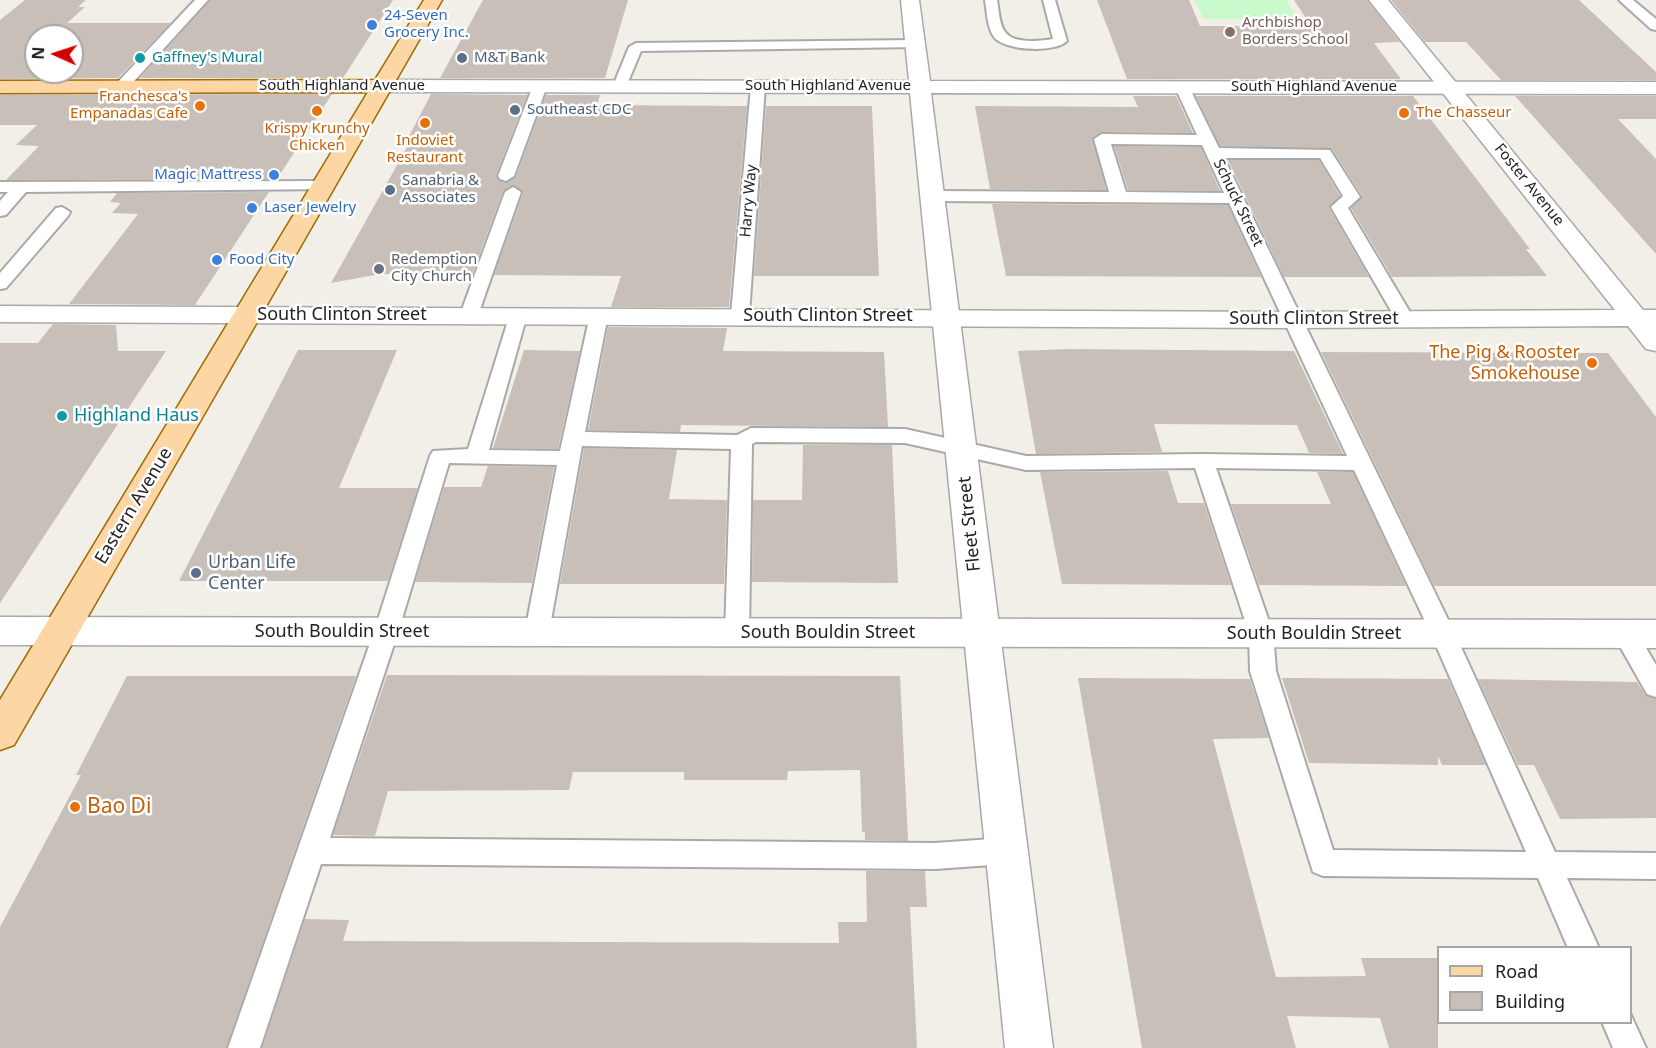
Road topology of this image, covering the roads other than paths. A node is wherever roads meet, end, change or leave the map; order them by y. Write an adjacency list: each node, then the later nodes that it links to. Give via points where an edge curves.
1 (202, 0): 15 (lane)
2 (434, 0): 10 (main road, Eastern Avenue)
3 (910, 0): 9 (street, Fleet Street)
4 (991, 0): 5 (lane, via 997,31 1004,40 1015,44 1053,44 1060,41 1060,35)
5 (1049, 0)
6 (1378, 0): 18 (street, Foster Avenue)
7 (1625, 0): 8 (lane)
8 (1656, 26)
9 (915, 44): 12 (lane, via 636,47); 16 (street, Fleet Street)
10 (383, 86): 11 (street, South Highland Avenue); 15 (main road, South Highland Avenue); 22 (main road, Eastern Avenue)
11 (540, 86): 12 (street, South Highland Avenue); 21 (lane)
12 (620, 86): 13 (street, South Highland Avenue)
13 (758, 86): 16 (street, South Highland Avenue); 37 (lane, Harry Way)
14 (0, 87): 15 (main road, South Highland Avenue)
15 (122, 87)
16 (920, 87): 17 (street, South Highland Avenue); 26 (street, Fleet Street)
17 (1182, 87): 18 (street, South Highland Avenue); 20 (lane, Schuck Street)
18 (1449, 87): 19 (street, South Highland Avenue); 39 (street, Foster Avenue)
19 (1656, 88)
20 (1211, 146): 27 (lane, via 1102,139); 28 (lane, Schuck Street); 40 (lane, via 1325,153 1352,197 1340,207)
21 (506, 176)
22 (324, 186): 23 (lane); 33 (main road, Eastern Avenue)
23 (21, 187): 24 (lane); 29 (lane)
24 (0, 188)
25 (513, 192): 34 (lane)
26 (932, 196): 27 (lane); 38 (street, Fleet Street)
27 (1119, 197): 28 (lane)
28 (1236, 198): 41 (lane, Schuck Street)
29 (0, 211)
30 (62, 212): 31 (lane)
31 (0, 284)
32 (0, 314): 33 (street, South Clinton Street)
33 (247, 315): 34 (street, South Clinton Street); 50 (main road, Eastern Avenue)
34 (469, 315): 35 (street, South Clinton Street)
35 (518, 315): 36 (street, South Clinton Street); 46 (lane)
36 (598, 315): 37 (street, South Clinton Street); 45 (lane)
37 (740, 315): 38 (street, South Clinton Street)
38 (946, 316): 41 (street, South Clinton Street); 44 (street, Fleet Street)
39 (1646, 318): 40 (street, South Clinton Street); 42 (street, Foster Avenue)
40 (1405, 319): 41 (street, South Clinton Street)
41 (1294, 320): 48 (lane, Schuck Street)
42 (1656, 343)
43 (742, 442): 44 (lane, via 751,435 905,436); 45 (lane); 53 (lane)
44 (961, 447): 47 (lane, via 1026,463); 54 (street, Fleet Street)
45 (571, 448): 46 (lane); 52 (lane)
46 (476, 457): 51 (lane, via 441,456)
47 (1203, 461): 48 (lane); 55 (lane)
48 (1362, 463): 56 (lane, Schuck Street)
49 (0, 631): 50 (street, South Bouldin Street)
50 (60, 631): 51 (street, South Bouldin Street); 59 (main road, Eastern Avenue)
51 (387, 632): 52 (street, South Bouldin Street); 60 (lane)
52 (537, 632): 53 (street, South Bouldin Street)
53 (737, 633): 54 (street, South Bouldin Street)
54 (982, 633): 55 (street, South Bouldin Street); 61 (street, Fleet Street)
55 (1261, 633): 56 (street, South Bouldin Street); 62 (lane, via 1263,671 1323,863)
56 (1443, 634): 57 (street, South Bouldin Street); 62 (lane, Schuck Street)
57 (1640, 634): 58 (lane)
58 (1656, 687)
59 (0, 734)
60 (311, 851): 61 (lane, via 935,856); 66 (lane)
61 (1006, 851): 67 (street, Fleet Street)
62 (1547, 865): 63 (lane); 64 (lane, Schuck Street)
63 (1656, 866)
64 (1583, 946)
65 (1618, 1024): 68 (lane)
66 (244, 1048)
67 (1029, 1048)
68 (1630, 1048)

